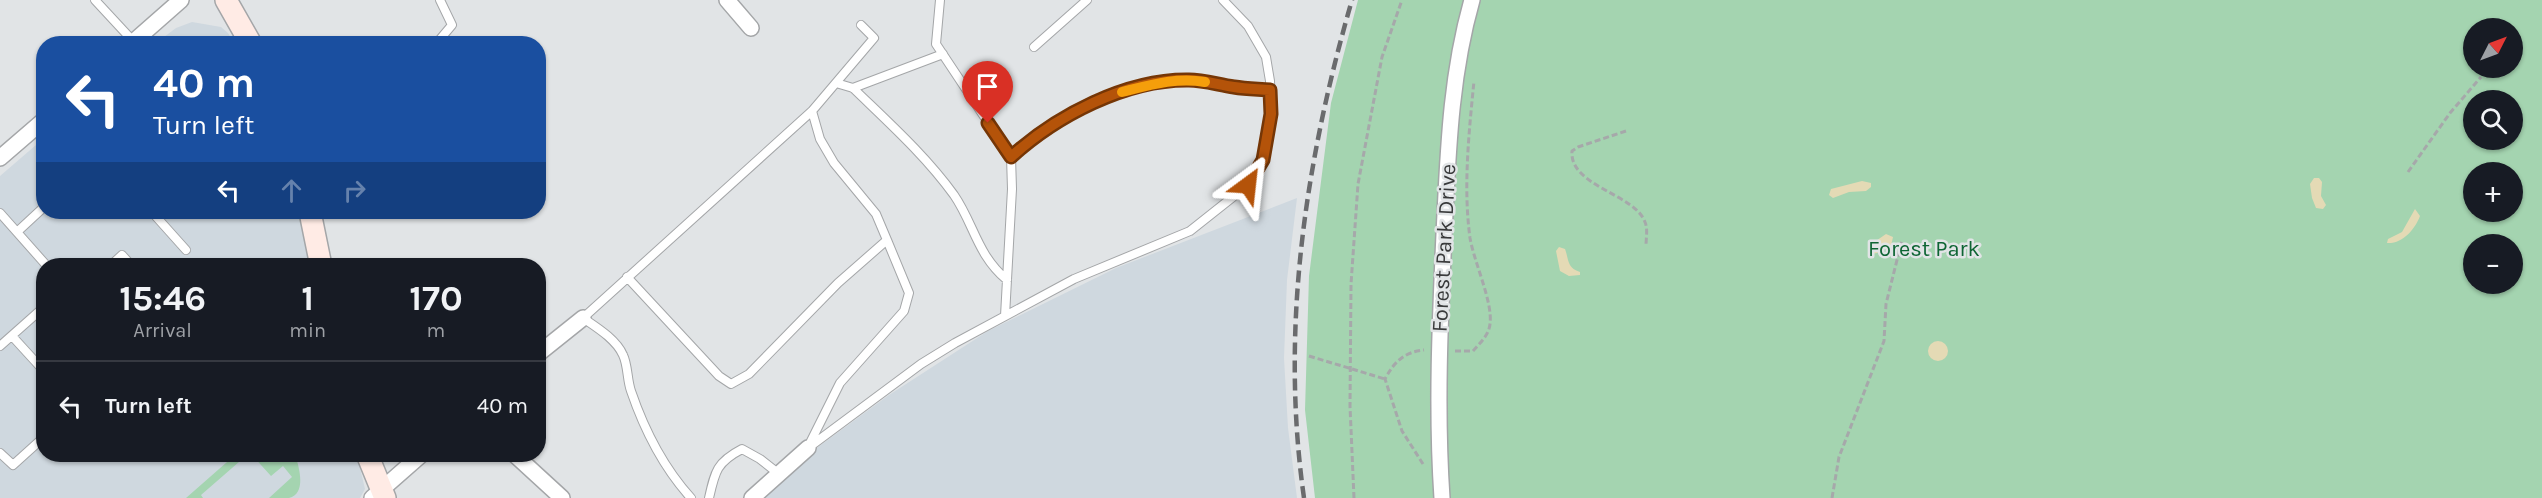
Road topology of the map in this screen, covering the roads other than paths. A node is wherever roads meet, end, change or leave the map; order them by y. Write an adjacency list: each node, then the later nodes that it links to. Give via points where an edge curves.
1 (94, 0): 12 (lane)
2 (181, 0): 13 (street)
3 (226, 0): 14 (street)
4 (440, 0): 15 (lane, via 452,25)
5 (728, 0): 11 (street)
6 (940, 0): 17 (lane, via 936,44)
7 (1087, 0): 16 (lane)
8 (1223, 0): 20 (lane, via 1248,26 1266,57)
9 (1472, 0): 55 (street, Forest Park Drive, via 1454,86 1449,138 1439,334)
10 (861, 25): 18 (lane, via 874,38)
11 (752, 28)
12 (132, 36)
13 (142, 36)
14 (246, 36)
15 (443, 36)
16 (1034, 47)
17 (943, 54): 19 (lane); 23 (lane)
18 (836, 83): 19 (lane); 21 (lane)
19 (853, 87): 35 (lane, via 934,168 956,199 993,268)
20 (1270, 90): 23 (lane, via 1190,80 1161,82 1117,93 1077,110); 37 (lane, via 1271,114 1263,160 1248,185 1227,204 1190,231 1074,279)
21 (812, 111): 30 (lane, via 820,139 834,163 876,214); 34 (lane)
22 (36, 127): 24 (street)
23 (1011, 157): 35 (lane)
24 (0, 158)
25 (0, 213): 29 (lane)
26 (36, 214): 29 (lane)
27 (158, 219): 31 (lane)
28 (311, 219): 33 (street)
29 (16, 231): 32 (lane)
30 (887, 240): 34 (lane, via 749,375 731,384 719,376); 44 (lane, via 909,293 904,311 840,383)
31 (186, 250)
32 (40, 258)
33 (319, 258)
34 (627, 277): 38 (lane)
35 (1007, 280): 37 (lane)
36 (36, 314): 39 (lane)
37 (1005, 316): 44 (lane, via 921,364)
38 (582, 318): 41 (street); 52 (lane, via 604,333 623,355 640,417 673,478)
39 (12, 336): 40 (lane); 42 (lane)
40 (0, 346)
41 (546, 347)
42 (36, 362)
43 (36, 444): 45 (lane, via 14,465)
44 (808, 448): 49 (street)
45 (0, 453)
46 (370, 462): 50 (street)
47 (414, 462): 50 (street)
48 (523, 462): 51 (street)
49 (779, 474): 53 (lane, via 742,449 724,459); 54 (street)
50 (379, 495)
51 (562, 498)
52 (691, 498)
53 (709, 498)
54 (752, 498)
55 (1442, 498)

